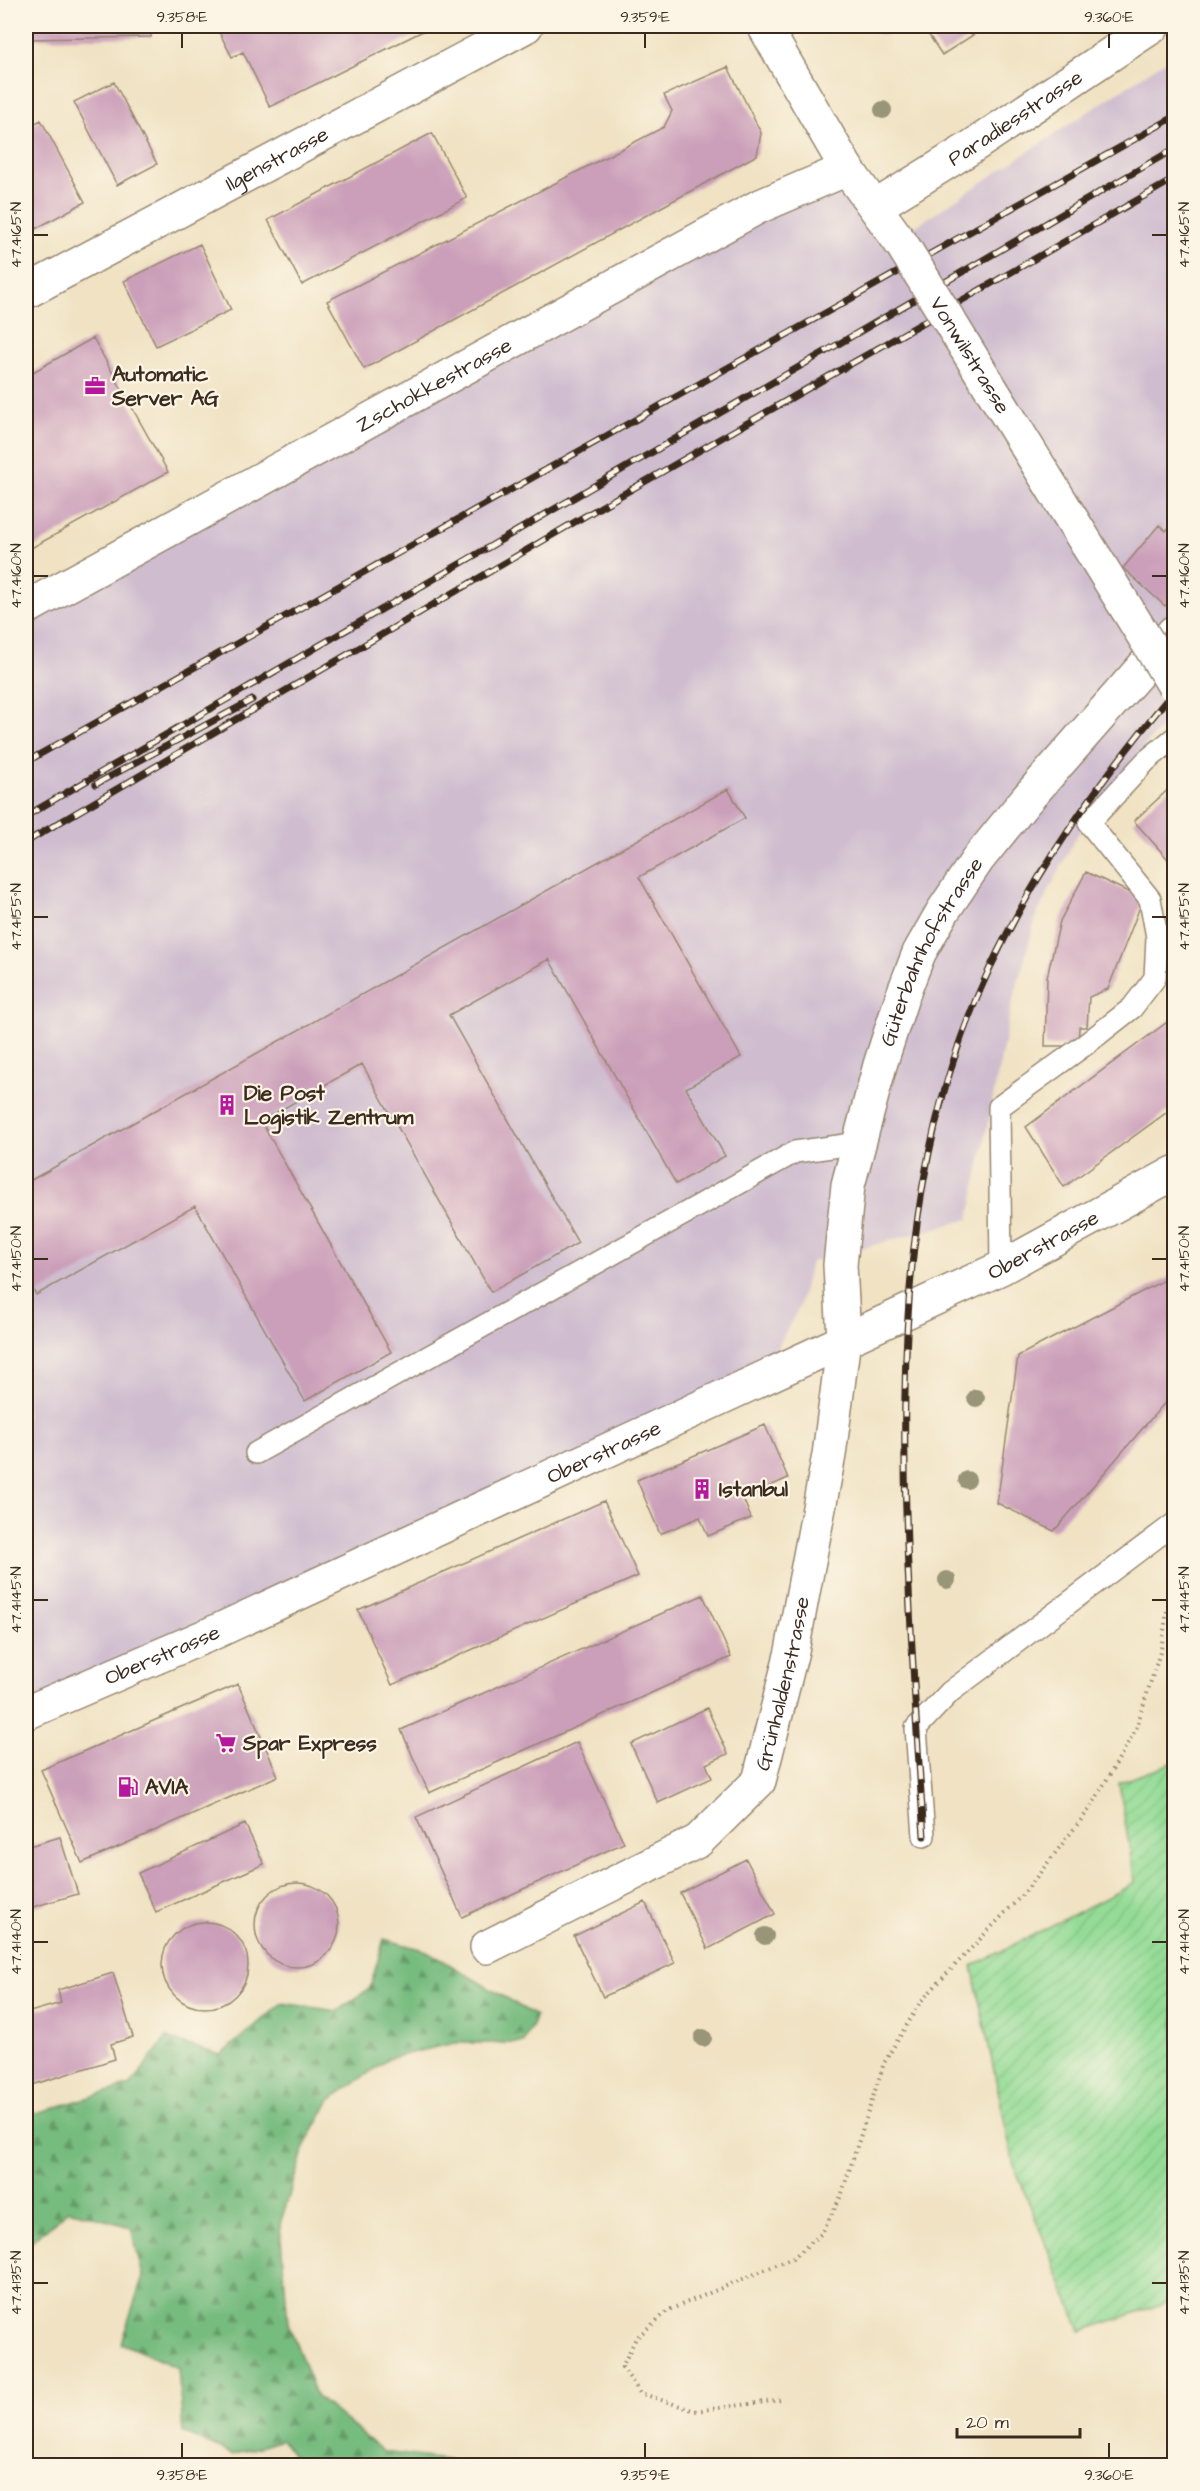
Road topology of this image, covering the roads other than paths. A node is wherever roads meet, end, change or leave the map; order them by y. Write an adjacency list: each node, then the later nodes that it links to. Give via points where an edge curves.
1 (526, 26): 6 (street, Ilgenstrasse)
2 (764, 26): 4 (street, Vonwilstrasse)
3 (1153, 26): 5 (street, Paradiesstrasse)
4 (847, 169): 5 (street, Vonwilstrasse); 7 (street, Zschokkestrasse, via 758,207)
5 (875, 207): 9 (street, Vonwilstrasse, bridge, via 903,246)
6 (26, 292)
7 (26, 608)
8 (1174, 632): 11 (street, Güterbahnhofstrasse, via 1026,800 978,859 943,911 919,953 902,997)
9 (1174, 684)
10 (1174, 738): 13 (lane, via 1146,761 1089,822 1150,899 1157,937 1155,978 1132,1008 999,1107)
11 (860, 1143): 14 (street, Güterbahnhofstrasse, via 842,1223); 15 (lane, via 795,1152)
12 (1174, 1174): 13 (street, Oberstrasse)
13 (1001, 1268): 14 (street, Oberstrasse)
14 (844, 1340): 17 (street, Oberstrasse, via 226,1627); 19 (street, Grünhaldenstrasse, via 829,1455 794,1639 759,1781 698,1841)
15 (256, 1453)
16 (1174, 1524): 18 (lane, via 950,1692 916,1728)
17 (26, 1713)
18 (924, 1836)
19 (487, 1947)

